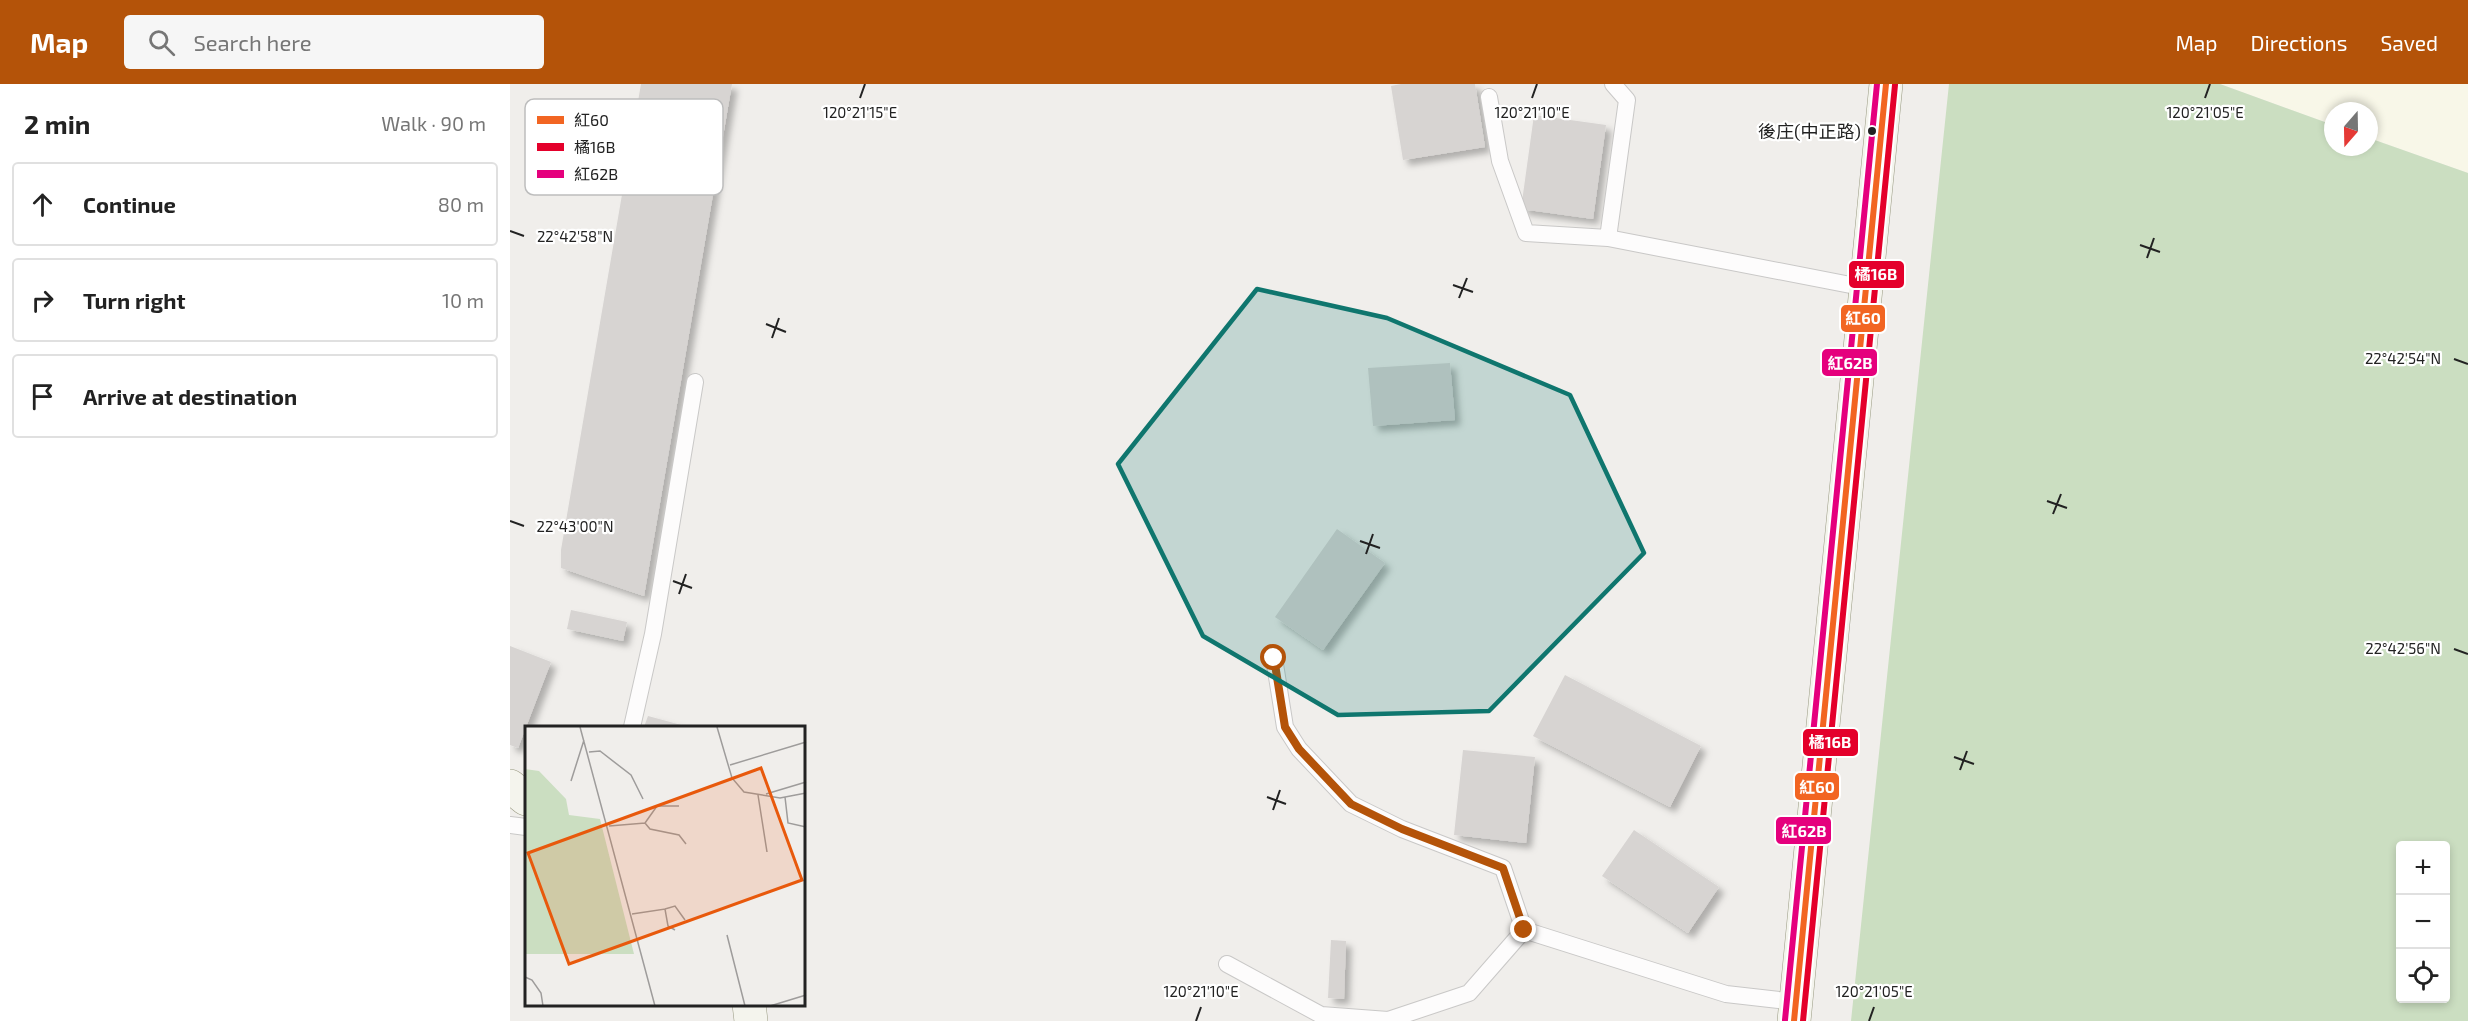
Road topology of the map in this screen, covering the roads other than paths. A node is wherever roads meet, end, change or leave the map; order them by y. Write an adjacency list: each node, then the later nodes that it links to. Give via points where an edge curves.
1 (1614, 84): 4 (lane, via 1627,100)
2 (1886, 84): 5 (main road)
3 (1489, 97): 4 (lane, via 1500,161 1526,233)
4 (1608, 238): 5 (lane)
5 (1866, 288): 16 (main road)
6 (694, 382): 8 (lane, via 653,634)
7 (1274, 658): 13 (lane, via 1285,727 1299,749 1351,804 1402,829 1503,868)
8 (632, 726)
9 (510, 786): 10 (main road)
10 (525, 798)
11 (510, 825): 12 (lane)
12 (525, 827)
13 (1524, 930): 14 (lane, via 1469,993 1388,1020 1321,1015); 16 (lane, via 1726,994)
14 (1227, 964)
15 (749, 1006): 17 (main road)
16 (1795, 1011)
17 (751, 1021)

